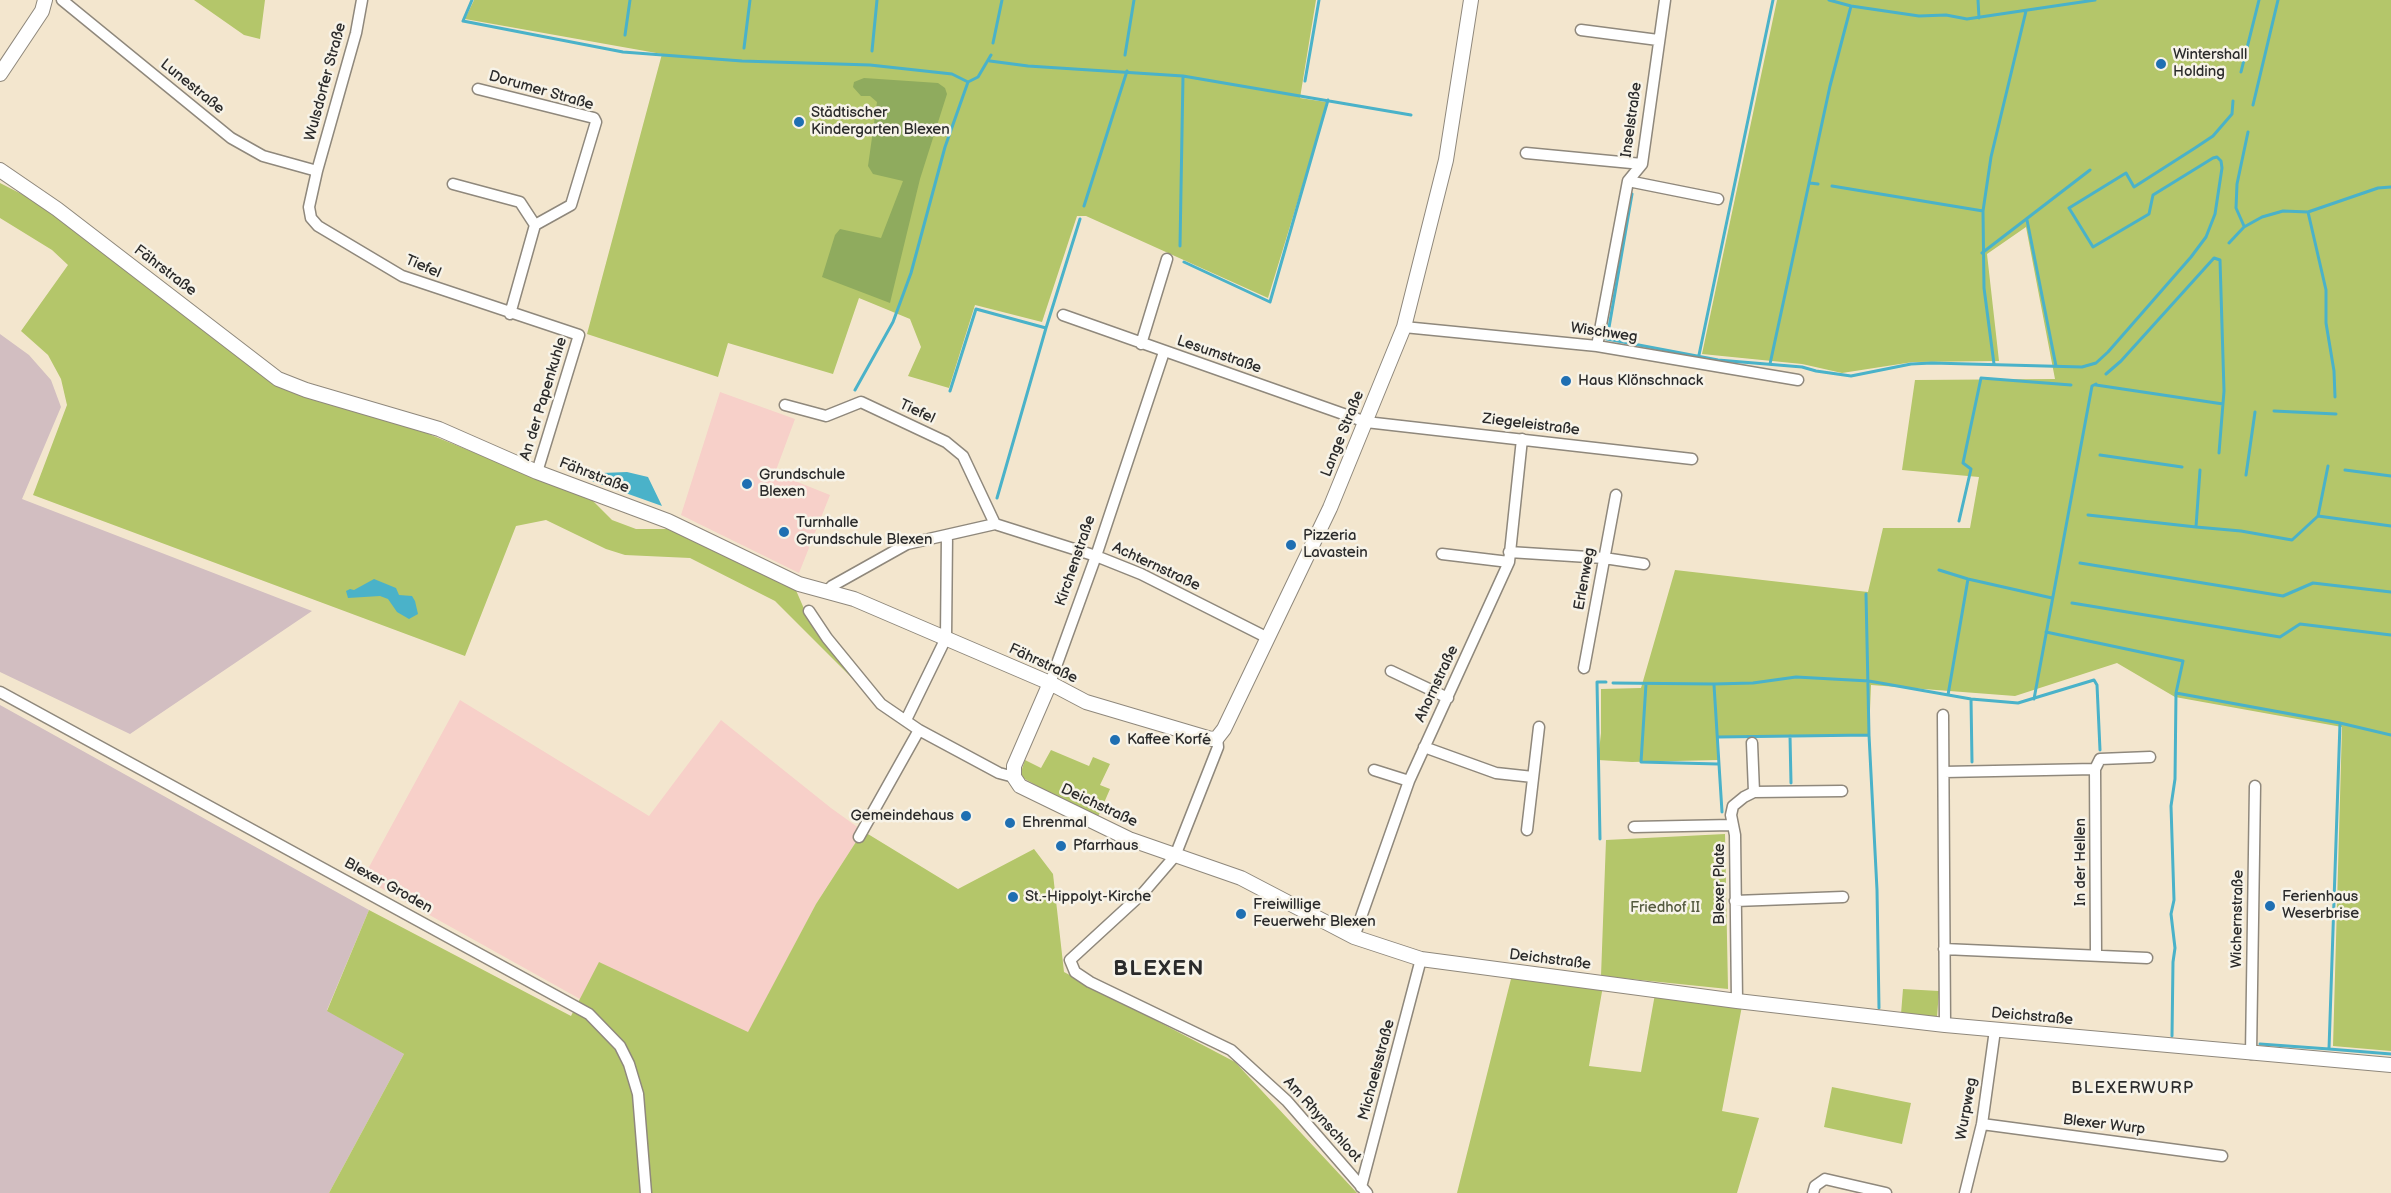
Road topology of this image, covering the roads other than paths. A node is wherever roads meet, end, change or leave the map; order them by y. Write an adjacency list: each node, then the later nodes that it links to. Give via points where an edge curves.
1 (45, 0): 8 (street, via 42,11)
2 (62, 0): 13 (street, Lunestraße, via 231,138 263,156)
3 (362, 0): 13 (street, Wulsdorfer Straße)
4 (1471, 0): 21 (street, Lange Straße, via 1446,160)
5 (1665, 0): 7 (street, Inselstraße)
6 (1581, 30): 7 (street)
7 (1658, 40): 11 (street, Inselstraße)
8 (0, 74)
9 (478, 89): 17 (street, Dorumer Straße, via 594,118 596,122 571,205)
10 (1527, 153): 11 (street)
11 (1642, 164): 14 (street, Inselstraße)
12 (0, 170): 31 (street, Fährstraße, via 57,209 278,379 439,429)
13 (317, 171): 19 (street, Tiefel, via 309,207 311,218 318,225 402,276)
14 (1628, 181): 16 (street); 24 (street, Inselstraße)
15 (453, 184): 17 (street, via 520,202)
16 (1718, 199)
17 (535, 225): 19 (street)
18 (1167, 259): 23 (street)
19 (510, 314): 22 (street, Tiefel)
20 (1063, 315): 23 (street, Lesumstraße)
21 (1404, 327): 24 (street, Wischweg); 28 (street, Lange Straße)
22 (579, 335): 31 (street, An der Papenkuhle)
23 (1141, 344): 25 (street, Lesumstraße)
24 (1597, 346): 26 (street, Wischweg)
25 (1164, 352): 28 (street, Lesumstraße); 36 (street, Kirchenstraße)
26 (1798, 380)
27 (785, 405): 33 (street, Tiefel, via 826,416 861,402 946,442 963,456)
28 (1366, 422): 29 (street, Ziegeleistraße); 43 (street, Lange Straße)
29 (1522, 439): 30 (street, Ziegeleistraße); 37 (street, Ahornstraße)
30 (1692, 459)
31 (537, 472): 40 (street, Fährstraße, via 668,521 799,584)
32 (1616, 495): 38 (street, Erlenweg)
33 (995, 524): 34 (street); 36 (street, Achternstraße)
34 (947, 535): 40 (street, via 907,544); 42 (street)
35 (1442, 554): 37 (street)
36 (1096, 556): 43 (street, Achternstraße, via 1141,574); 46 (street, Kirchenstraße)
37 (1509, 557): 38 (street); 48 (street, Ahornstraße)
38 (1604, 558): 39 (street); 44 (street, Erlenweg)
39 (1644, 564)
40 (827, 591): 42 (street, Fährstraße)
41 (809, 611): 50 (street, Deichstraße, via 881,704)
42 (946, 638): 46 (street, Fährstraße); 50 (street)
43 (1268, 638): 53 (street, Lange Straße)
44 (1584, 668)
45 (1391, 670): 48 (street)
46 (1050, 683): 53 (street, Fährstraße, via 1105,709 1203,738); 60 (street, Kirchenstraße, via 1014,766)
47 (0, 692): 87 (street, Blexer Groden, via 589,1014 620,1046 629,1064 638,1094)
48 (1448, 698): 55 (street, Ahornstraße)
49 (1943, 716): 59 (street)
50 (906, 720): 52 (street, Deichstraße)
51 (1539, 727): 61 (street)
52 (919, 730): 60 (street, Deichstraße, via 999,773); 69 (street)
53 (1217, 738): 70 (street, Lange Straße, via 1218,747)
54 (1752, 743): 65 (street)
55 (1424, 747): 61 (street, via 1496,773); 62 (street, Ahornstraße)
56 (2150, 758): 57 (street, via 2100,759)
57 (2095, 769): 59 (street); 75 (street, In der Hellen)
58 (1374, 770): 62 (street)
59 (1944, 772): 74 (street)
60 (1014, 777): 70 (street, Deichstraße, via 1020,786 1054,804)
61 (1533, 777): 68 (street)
62 (1409, 781): 73 (street, Ahornstraße)
63 (2255, 786): 82 (street, Wichernstraße)
64 (1842, 791): 65 (street)
65 (1754, 792): 66 (street, Blexer Plate, via 1733,806)
66 (1732, 825): 67 (street); 72 (street, Blexer Plate)
67 (1634, 828)
68 (1527, 830)
69 (859, 837)
70 (1175, 856): 73 (street, Deichstraße, via 1241,878); 78 (street, Lange Straße, via 1144,892)
71 (1843, 897): 72 (street)
72 (1734, 901): 79 (street, Blexer Plate)
73 (1354, 937): 77 (street, Deichstraße)
74 (1944, 949): 75 (street); 80 (street)
75 (2096, 956): 76 (street)
76 (2147, 958)
77 (1421, 959): 79 (street, Deichstraße); 86 (street, Michaelsstraße)
78 (1070, 960): 86 (street, Am Rhynschloot, via 1075,972 1090,982 1232,1050 1287,1101)
79 (1737, 1001): 80 (street, Deichstraße)
80 (1945, 1025): 81 (street, Deichstraße)
81 (1995, 1030): 82 (street, Deichstraße); 84 (street, Wurpweg)
82 (2251, 1054): 83 (street, Deichstraße)
83 (2391, 1065)
84 (1982, 1124): 85 (street, Blexer Wurp); 90 (street, Wurpweg)
85 (2222, 1155)
86 (1364, 1190)
87 (646, 1193)
88 (1814, 1193): 89 (street, via 1815,1186 1825,1179)
89 (1886, 1193)
90 (1965, 1193)

